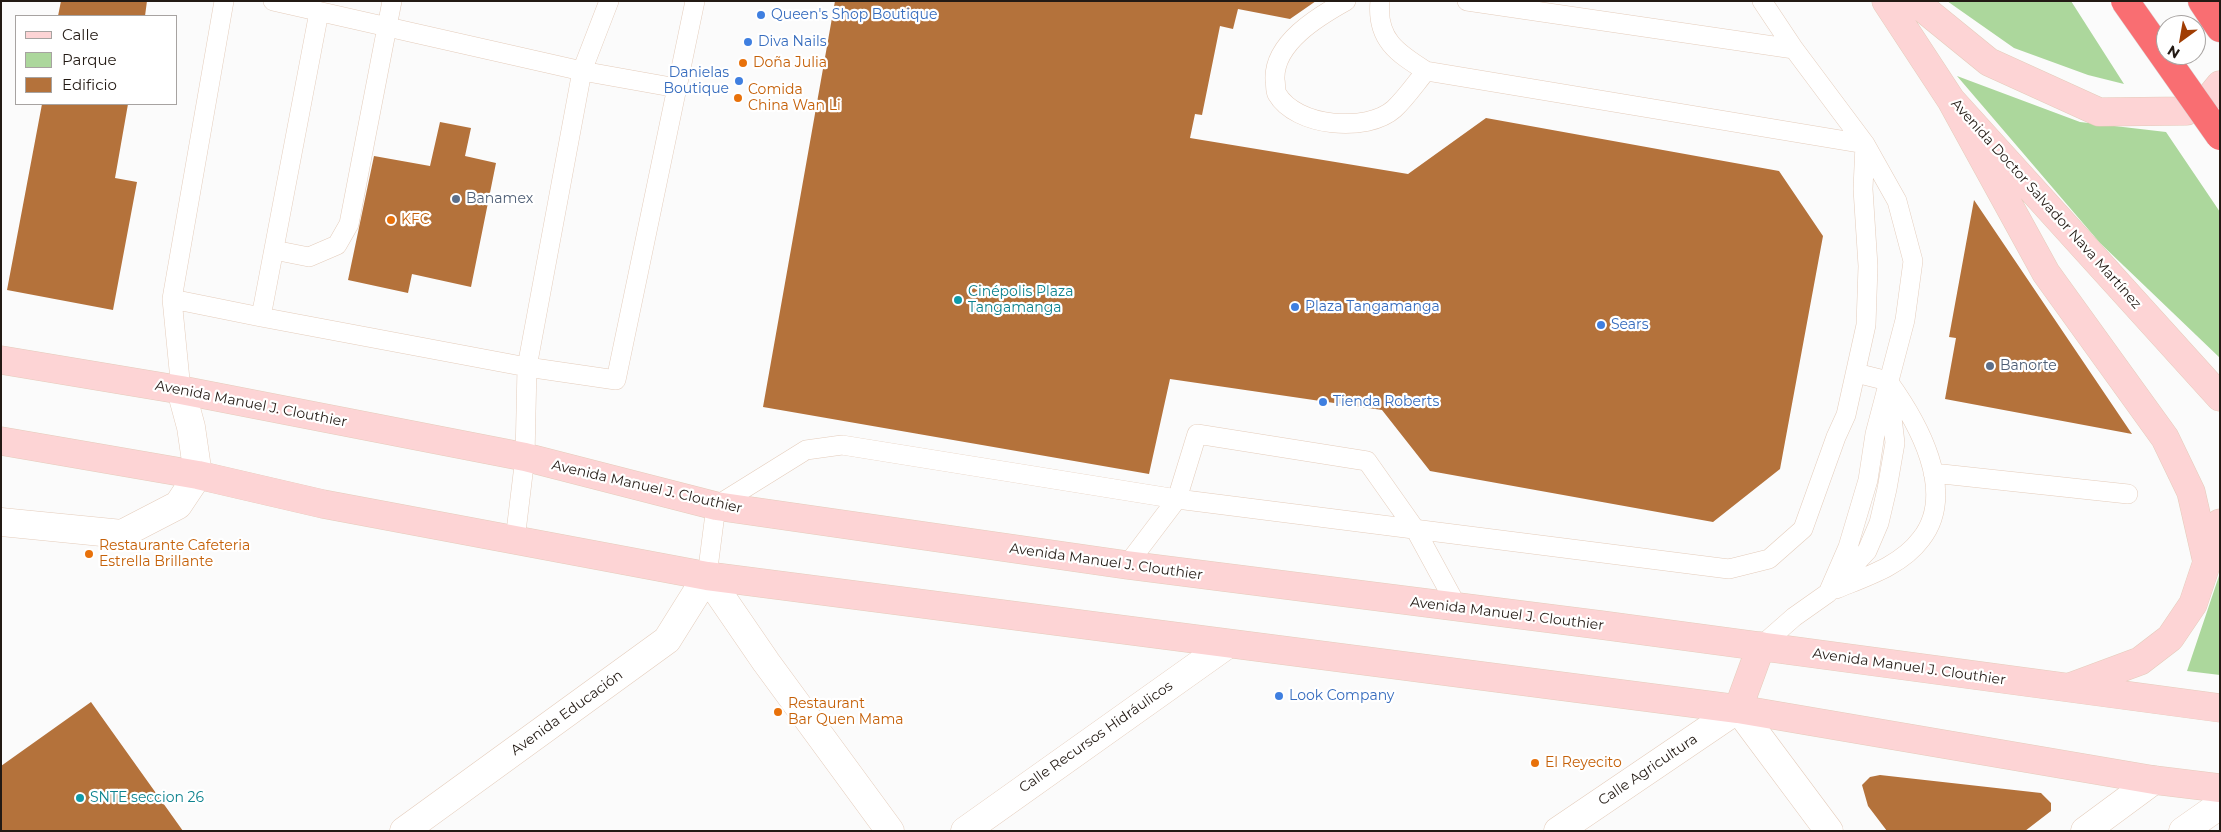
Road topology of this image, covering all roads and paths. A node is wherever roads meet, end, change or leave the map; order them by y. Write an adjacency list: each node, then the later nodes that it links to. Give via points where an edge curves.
1 (224, 1): 26 (lane)
2 (273, 1): 14 (lane)
3 (392, 1): 15 (lane)
4 (609, 1): 18 (lane)
5 (695, 1): 21 (lane)
6 (1346, 1): 19 (lane, via 1302,29 1284,51 1275,74 1276,93 1288,108 1309,118 1342,124 1370,122 1394,110)
7 (1380, 1): 19 (lane, via 1379,16 1385,37 1400,54)
8 (1467, 1): 17 (lane)
9 (1762, 1): 17 (lane)
10 (1886, 1): 22 (main road, Avenida Doctor Salvador Nava Martínez)
11 (1914, 1): 20 (main road, via 1989,62 2099,112 2187,110 2211,96)
12 (2125, 1): 23 (highway, bridge)
13 (2202, 1): 16 (highway)
14 (319, 12): 15 (lane); 25 (lane)
15 (385, 27): 18 (lane); 25 (lane, via 349,224 337,245 309,257)
16 (2220, 28)
17 (1794, 49): 24 (lane)
18 (582, 71): 21 (lane); 29 (lane)
19 (1426, 71): 24 (lane)
20 (2220, 85)
21 (677, 88): 29 (lane, via 616,380)
22 (1951, 100): 33 (main road, Avenida Doctor Salvador Nava Martínez); 45 (main road, via 2046,273 2165,438 2191,492)
23 (2220, 136)
24 (1865, 144): 30 (lane, via 1866,325); 31 (lane, via 1897,201 1913,261 1905,320)
25 (274, 250): 27 (lane)
26 (172, 299): 27 (lane); 32 (lane)
27 (261, 317): 29 (lane)
28 (2, 359): 32 (main road, Avenida Manuel J. Clouthier)
29 (527, 367): 35 (lane)
30 (1856, 374): 31 (lane); 43 (lane, via 1846,415 1803,529 1769,559 1729,569)
31 (1888, 381): 36 (lane, via 1908,408 1923,437); 48 (lane, via 1858,519)
32 (181, 390): 35 (main road, Avenida Manuel J. Clouthier); 37 (street, via 191,427)
33 (2220, 397)
34 (1, 441): 37 (main road)
35 (525, 458): 40 (main road, Avenida Manuel J. Clouthier); 44 (lane)
36 (1933, 473): 38 (lane); 48 (lane, via 1935,502 1930,524 1921,540 1882,570)
37 (198, 476): 41 (street, via 178,505 122,534); 44 (main road, via 323,504)
38 (2128, 494)
39 (1177, 499): 40 (lane, via 842,445 806,450); 43 (lane); 43 (lane, via 1197,434 1367,461); 46 (lane)
40 (716, 506): 46 (main road, Avenida Manuel J. Clouthier); 47 (lane)
41 (1, 522)
42 (2220, 523): 45 (main road)
43 (1415, 529): 49 (lane)
44 (515, 540): 47 (main road)
45 (2207, 562): 52 (main road, via 2193,604 2170,638 2140,661)
46 (1127, 565): 49 (main road, Avenida Manuel J. Clouthier)
47 (707, 576): 50 (main road); 58 (street, Avenida Educación, via 667,640); 59 (street)
48 (1828, 593): 51 (lane)
49 (1458, 608): 51 (main road, Avenida Manuel J. Clouthier)
50 (1228, 644): 54 (main road); 60 (street, Calle Recursos Hidráulicos)
51 (1761, 646): 52 (main road, Avenida Manuel J. Clouthier); 54 (main road)
52 (2066, 688): 53 (main road, Avenida Manuel J. Clouthier)
53 (2220, 708)
54 (1738, 709): 55 (main road); 61 (street, Calle Agricultura); 62 (street)
55 (2154, 780): 56 (main road); 63 (street)
56 (2220, 788)
57 (2220, 805): 64 (street)
58 (404, 831)
59 (890, 831)
60 (965, 831)
61 (1558, 831)
62 (1829, 831)
63 (2085, 831)
64 (2183, 831)

